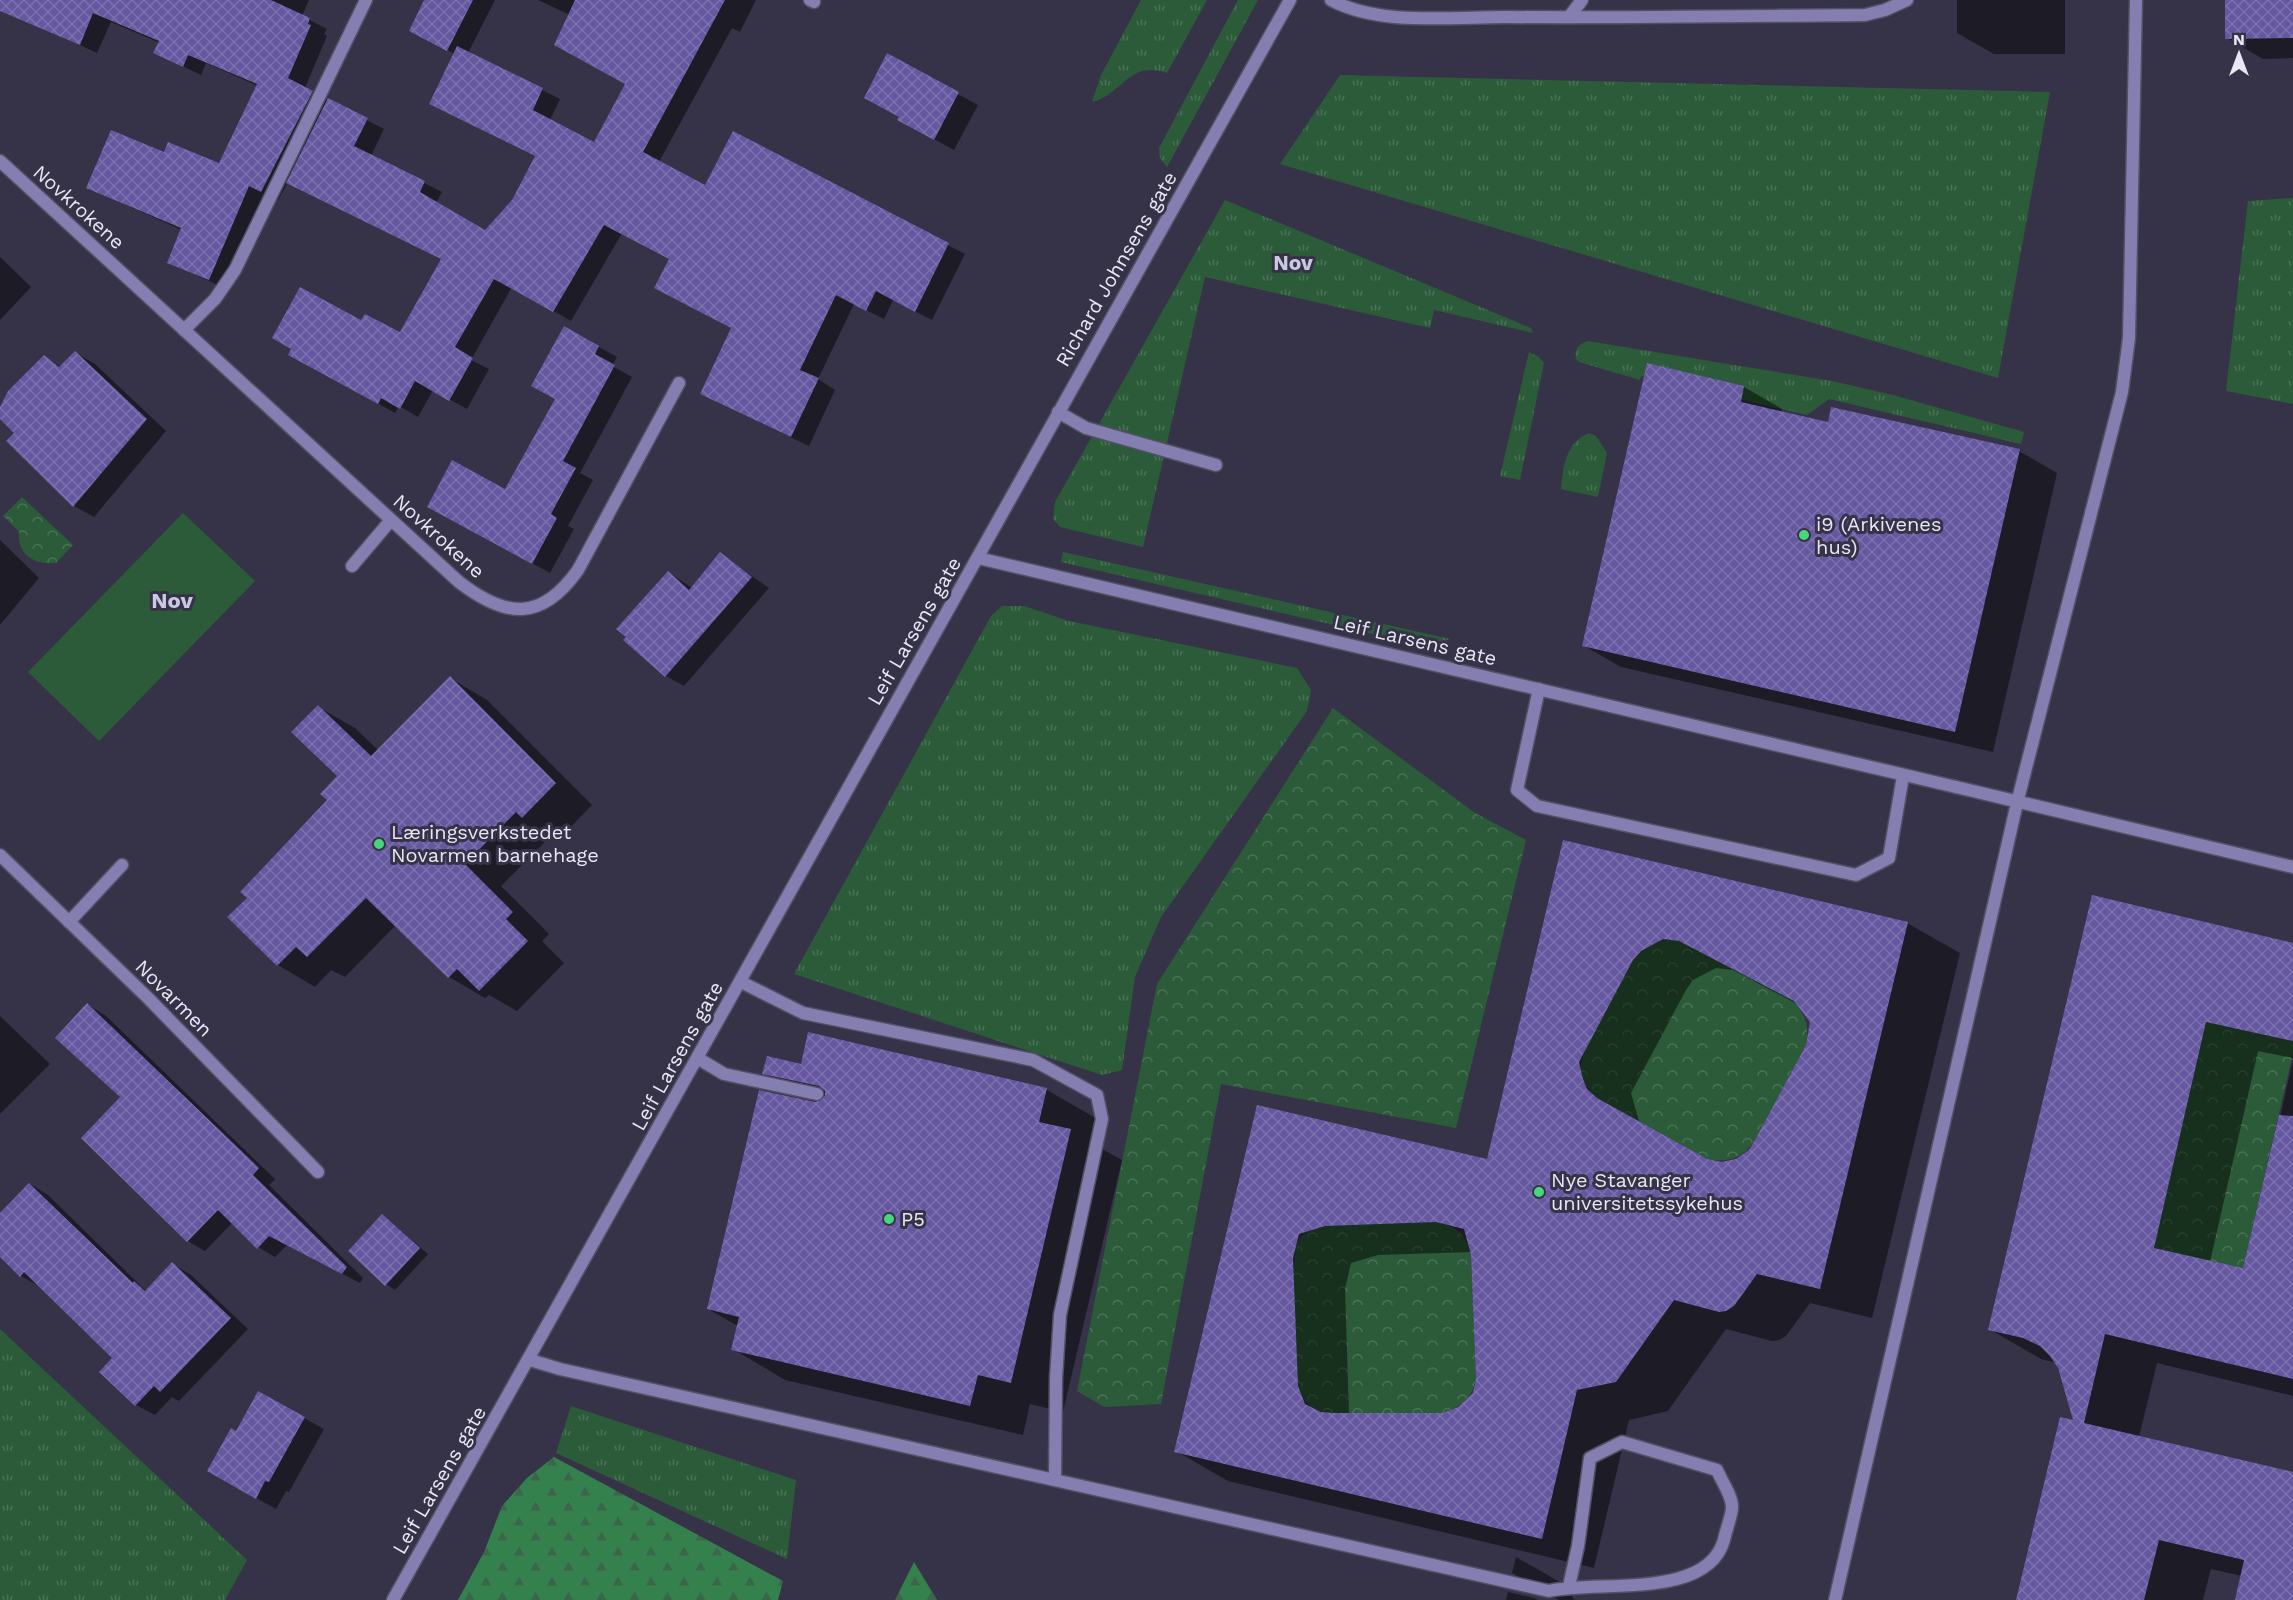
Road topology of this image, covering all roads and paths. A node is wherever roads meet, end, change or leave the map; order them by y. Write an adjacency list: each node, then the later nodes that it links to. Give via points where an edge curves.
1 (366, 0): 9 (street, via 236,270 215,299)
2 (1290, 0): 11 (street, Richard Johnsens gate)
3 (1331, 0): 7 (street, via 1359,12 1386,16)
4 (1582, 0): 7 (street)
5 (1907, 0): 7 (street, via 1865,15)
6 (2136, 0): 18 (street, via 2129,338 2122,392)
7 (1569, 17)
8 (0, 161): 9 (street, Novkrokene)
9 (184, 330): 13 (street, Novkrokene)
10 (679, 383): 13 (street, Novkrokene, via 578,570 567,585 540,605 509,609 483,600)
11 (1058, 412): 12 (street, via 1086,428); 14 (street, Richard Johnsens gate)
12 (1216, 465)
13 (391, 520): 15 (street)
14 (978, 558): 16 (street, Leif Larsens gate); 23 (street, Leif Larsens gate)
15 (352, 566)
16 (1539, 689): 17 (street, Leif Larsens gate); 17 (street, via 1517,790 1537,806 1856,875 1889,858)
17 (1903, 776): 18 (street, Leif Larsens gate)
18 (2017, 803): 21 (street, Leif Larsens gate); 31 (street)
19 (0, 855): 22 (street, Novarmen)
20 (122, 865): 22 (street)
21 (2293, 867)
22 (69, 921): 26 (street, Novarmen)
23 (741, 982): 24 (street, Leif Larsens gate); 28 (street, via 803,1013 1033,1060 1097,1095 1102,1119 1060,1315)
24 (699, 1059): 25 (street, via 724,1074); 27 (street, Leif Larsens gate)
25 (817, 1094)
26 (318, 1172)
27 (530, 1359): 28 (street, via 560,1369); 30 (street, Leif Larsens gate)
28 (1055, 1478): 29 (street, via 1550,1591)
29 (1569, 1587): 29 (street, via 1637,1586 1676,1581 1706,1570 1721,1551 1732,1507 1717,1470 1622,1442 1590,1458)
30 (393, 1600)
31 (1835, 1600)

